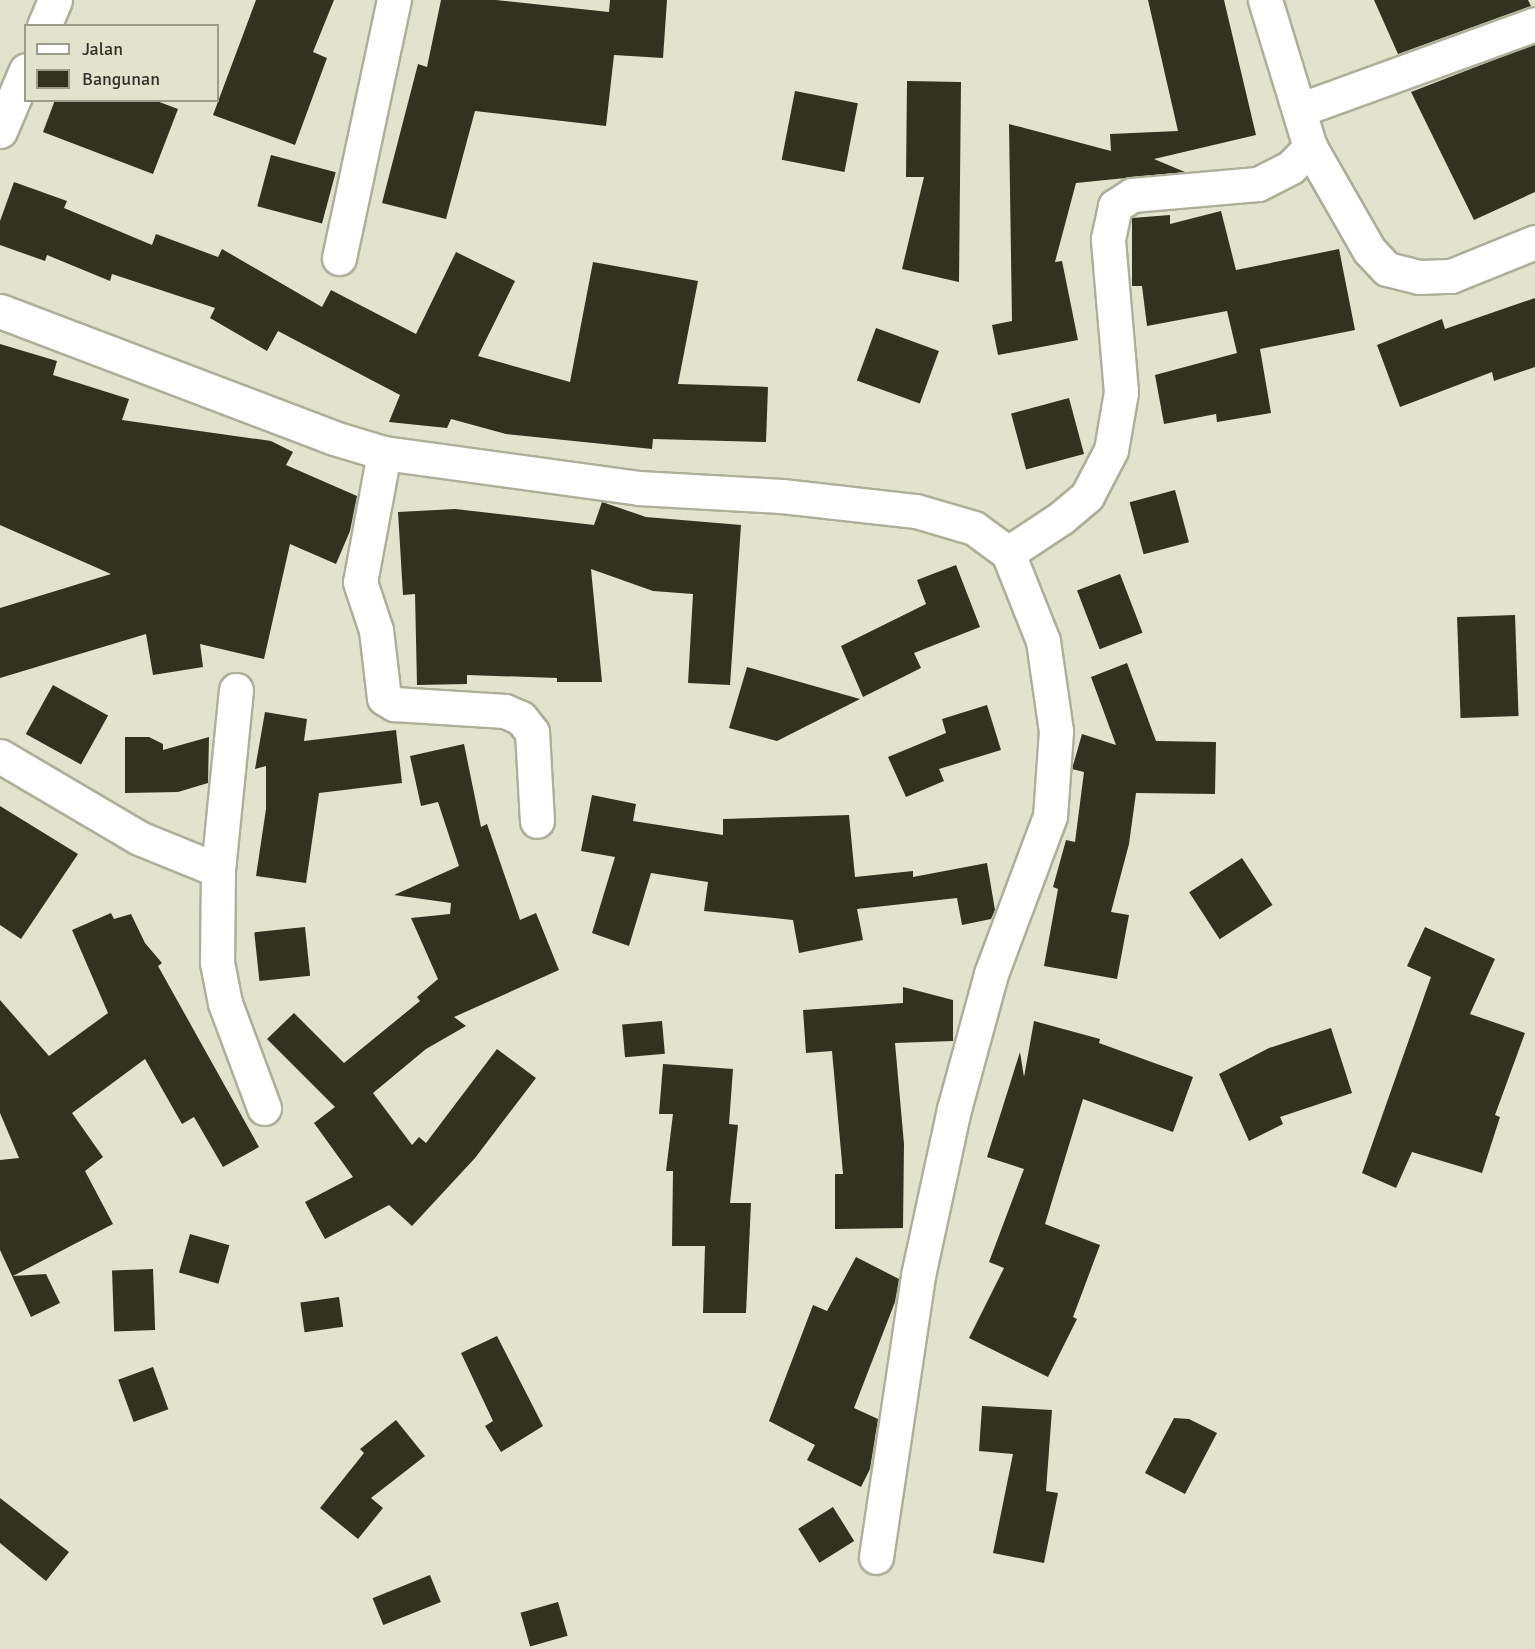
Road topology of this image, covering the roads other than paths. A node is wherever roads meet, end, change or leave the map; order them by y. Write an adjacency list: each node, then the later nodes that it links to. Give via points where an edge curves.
1 (55, 0): 4 (street)
2 (394, 0): 11 (street)
3 (1265, 0): 7 (street)
4 (45, 24)
5 (1535, 24): 7 (street)
6 (24, 75): 8 (street)
7 (1299, 110): 9 (street)
8 (0, 131)
9 (1310, 147): 10 (street, via 1369,250 1387,269 1419,278 1451,276); 14 (street, via 1291,167 1258,184 1132,195 1115,206 1108,239 1122,392 1111,450 1087,496)
10 (1535, 242)
11 (339, 258)
12 (0, 311): 13 (street, via 334,438)
13 (384, 453): 14 (street, via 638,489 782,496 916,511 974,528); 17 (street, via 360,582 376,630 384,698 394,704 505,711 521,718 532,732)
14 (1008, 553): 20 (street, via 1043,641 1056,731 1050,816 991,974 954,1109 918,1276)
15 (236, 690): 18 (street)
16 (0, 756): 18 (street, via 139,838)
17 (537, 821)
18 (218, 870): 19 (street, via 218,962 225,1003)
19 (264, 1108)
20 (876, 1557)

